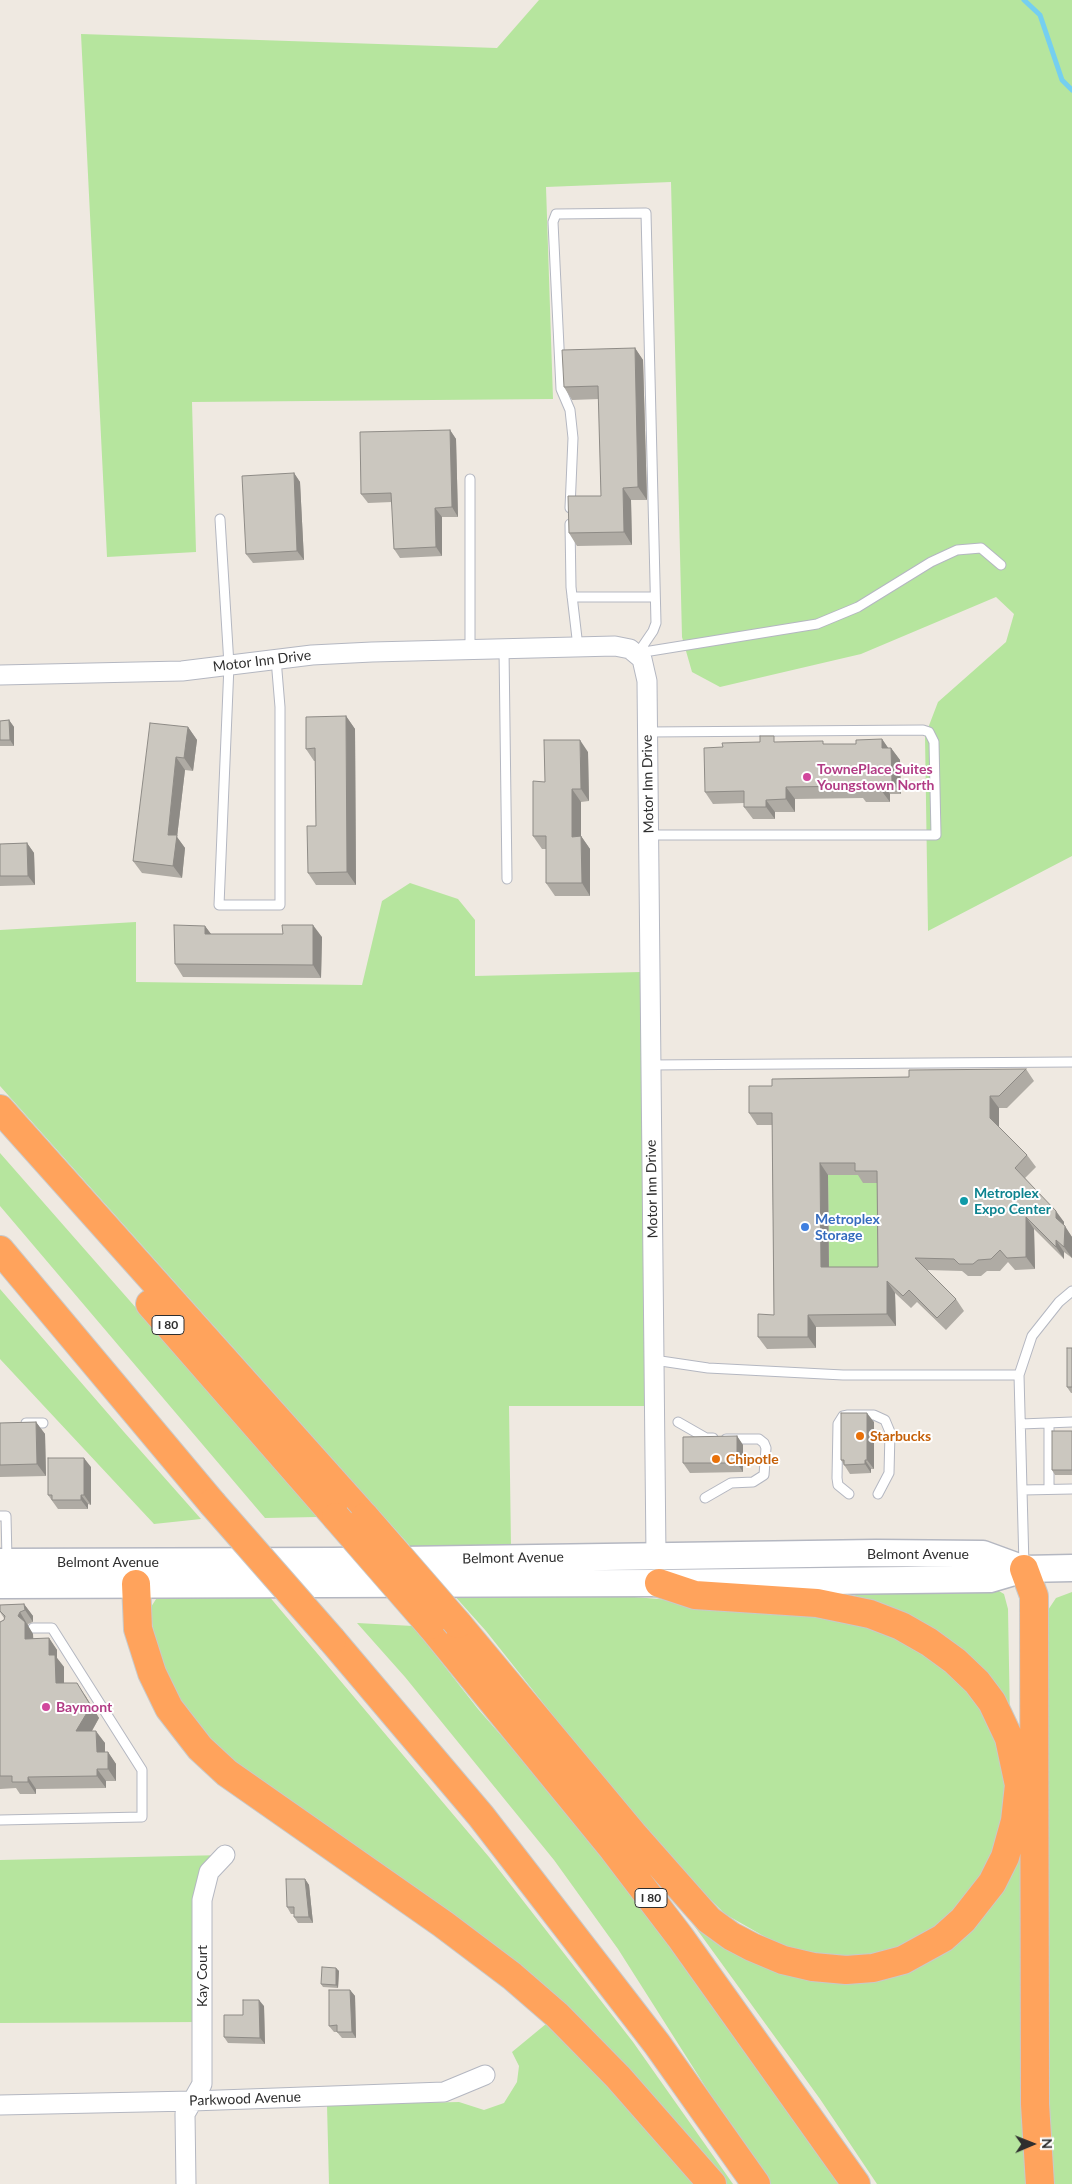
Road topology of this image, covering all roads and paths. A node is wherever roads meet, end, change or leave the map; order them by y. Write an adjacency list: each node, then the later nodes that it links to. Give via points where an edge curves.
1 (470, 479): 8 (lane)
2 (220, 519): 11 (lane)
3 (1001, 565): 9 (lane, via 981,548 957,550 858,606 817,624)
4 (655, 597): 5 (lane); 5 (lane, via 646,213 556,214 553,222 562,390 570,410 573,438 570,503); 9 (lane, via 656,623)
5 (572, 598): 6 (lane)
6 (578, 647): 7 (street, Motor Inn Drive); 9 (street, Motor Inn Drive, via 615,646)
7 (504, 649): 8 (street, Motor Inn Drive); 15 (lane)
8 (470, 650): 10 (street, Motor Inn Drive, via 372,652)
9 (638, 653): 13 (street, Motor Inn Drive, via 647,682)
10 (276, 660): 11 (street, Motor Inn Drive); 11 (lane, via 280,707 280,905 219,905)
11 (230, 665): 12 (street, Motor Inn Drive, via 144,673)
12 (0, 675)
13 (648, 732): 14 (street, Motor Inn Drive); 14 (lane, via 929,732 934,742 936,835)
14 (649, 834): 17 (street, Motor Inn Drive)
15 (507, 879)
16 (1072, 1062): 17 (lane)
17 (650, 1065): 22 (street, Motor Inn Drive)
18 (0, 1109): 44 (highway, bridge, via 365,1517 709,1920 752,1947 783,1960 813,1967 873,1968 903,1960 942,1938 963,1920 992,1882 1005,1857 1015,1821)
19 (0, 1132): 53 (highway, I 80, bridge, via 430,1625 613,1849 680,1937)
20 (0, 1250): 52 (highway, bridge, via 493,1831 657,2044)
21 (1072, 1291): 23 (lane, via 1032,1336)
22 (654, 1360): 23 (lane, via 708,1368 844,1375); 37 (street, Motor Inn Drive)
23 (1019, 1375): 29 (lane)
24 (678, 1422): 35 (lane, via 706,1438 759,1439 766,1448 766,1469 760,1480 731,1483)
25 (1072, 1422): 28 (lane)
26 (17, 1423): 27 (lane)
27 (43, 1423)
28 (1049, 1423): 29 (lane); 30 (lane)
29 (1021, 1424): 32 (lane)
30 (1049, 1489): 31 (lane); 32 (lane)
31 (1072, 1489)
32 (1023, 1490): 39 (lane)
33 (849, 1494): 34 (lane, via 842,1491 837,1480 838,1424 848,1415 874,1415 885,1420 890,1432 889,1473)
34 (878, 1494)
35 (705, 1498)
36 (0, 1516): 40 (lane, via 6,1516)
37 (656, 1556): 39 (main road, Belmont Avenue, via 982,1554); 41 (main road, Belmont Avenue)
38 (1072, 1568): 39 (main road, Belmont Avenue)
39 (1024, 1569): 42 (main road, Belmont Avenue, via 990,1579); 44 (highway, via 1018,1597); 54 (highway, via 1034,1596 1035,2095)
40 (2, 1570): 41 (main road, Belmont Avenue)
41 (136, 1573): 42 (main road, Belmont Avenue); 51 (highway, via 138,1630 152,1673 169,1708 200,1748 227,1772 450,1929 557,2014 618,2077)
42 (659, 1583): 44 (highway, via 694,1595 817,1603 870,1614 901,1626 929,1642 970,1675 992,1702 1009,1738)
43 (33, 1628): 45 (lane, via 52,1628 142,1770 142,1817)
44 (1019, 1785)
45 (0, 1820)
46 (225, 1855): 48 (street, Kay Court, via 209,1872 202,1900 202,2084)
47 (485, 2075): 48 (street, Parkwood Avenue, via 444,2092)
48 (192, 2102): 49 (street, Parkwood Avenue); 50 (street, Kay Court, via 185,2114)
49 (0, 2105)
50 (186, 2184)
51 (712, 2184)
52 (756, 2184)
53 (856, 2184)
54 (1040, 2184)

